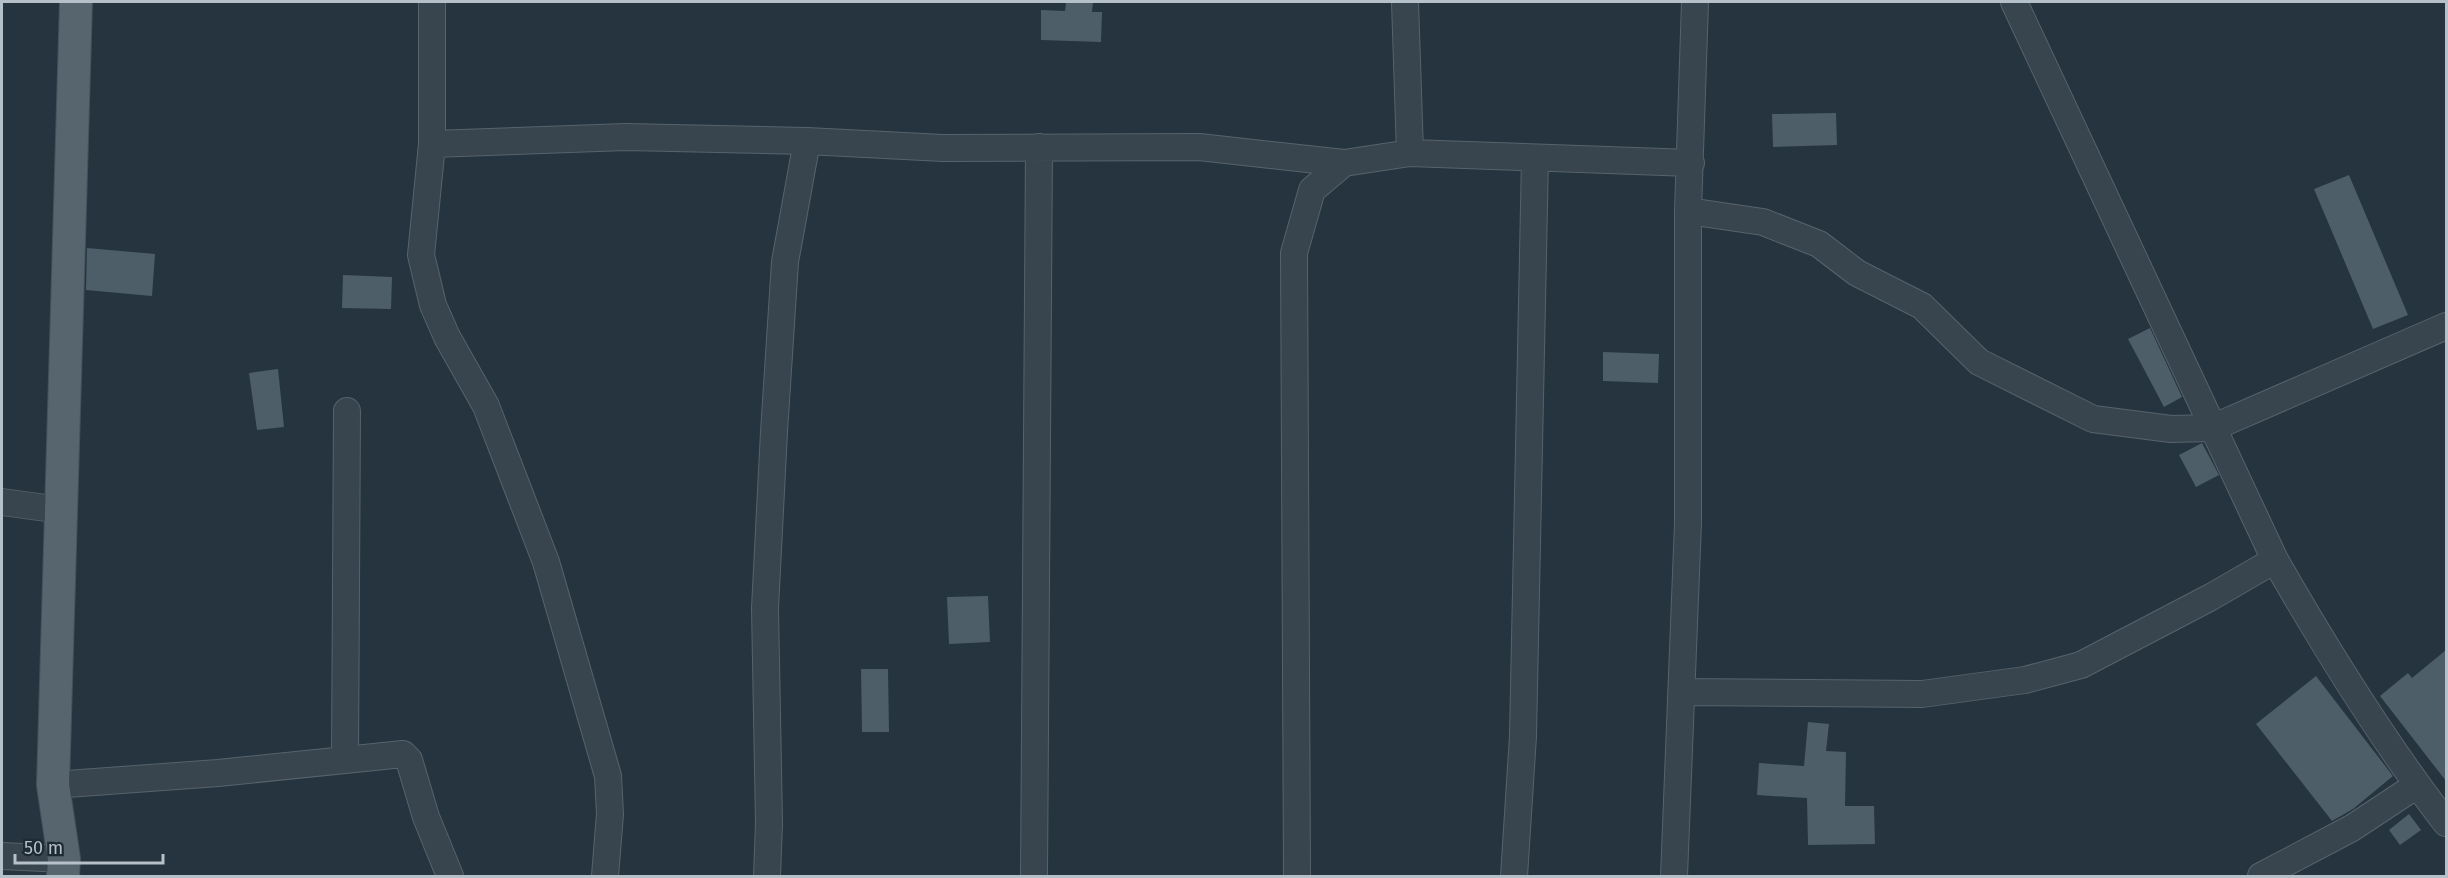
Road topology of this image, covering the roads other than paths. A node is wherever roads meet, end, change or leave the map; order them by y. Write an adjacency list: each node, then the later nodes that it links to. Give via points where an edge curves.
1 (76, 2): 18 (main road)
2 (432, 2): 7 (street)
3 (1405, 2): 9 (street)
4 (1695, 2): 12 (street)
5 (2014, 2): 16 (street)
6 (807, 141): 7 (street, via 626,137); 8 (street); 29 (street, via 785,262 774,432 765,608 770,823)
7 (432, 144): 28 (street, via 421,255 447,337 486,406 546,562 608,776 610,813)
8 (1039, 147): 11 (street, via 1199,147); 30 (street)
9 (1410, 153): 10 (street); 11 (street)
10 (1535, 158): 12 (street); 32 (street, via 1523,736)
11 (1344, 163): 31 (street, via 1312,189 1294,253)
12 (1691, 163): 13 (street)
13 (1688, 211): 16 (street, via 1763,222 1819,244 1857,273 1922,306 1979,362 2093,419 2170,429); 20 (street, via 1688,523)
14 (2446, 326): 16 (street)
15 (347, 411): 21 (street)
16 (2212, 428): 19 (street)
17 (2, 502): 18 (street)
18 (61, 510): 22 (main road)
19 (2275, 560): 20 (street, via 2081,665 2025,680 1922,694); 23 (street, via 2324,645)
20 (1682, 692): 33 (street)
21 (345, 759): 22 (street); 27 (street, via 403,754 407,757)
22 (53, 785): 26 (main road)
23 (2418, 785): 24 (street); 34 (street, via 2352,828)
24 (2446, 823)
25 (2, 856): 26 (street)
26 (64, 868)
27 (450, 876)
28 (605, 876)
29 (767, 876)
30 (1034, 876)
31 (1297, 876)
32 (1514, 876)
33 (1674, 876)
34 (2261, 876)

